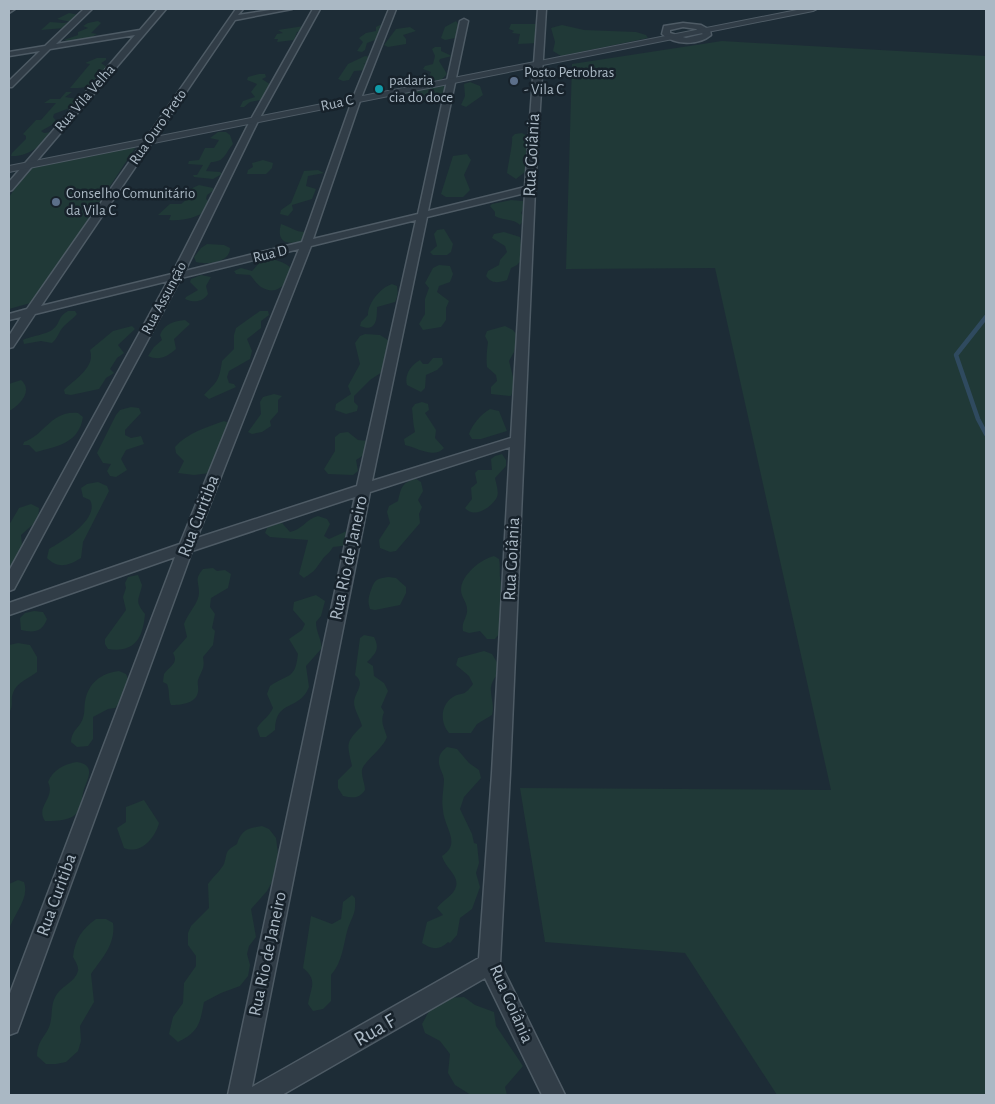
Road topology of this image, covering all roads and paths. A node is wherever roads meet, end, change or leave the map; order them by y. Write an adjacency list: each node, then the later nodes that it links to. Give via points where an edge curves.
1 (88, 9): 12 (street)
2 (162, 9): 11 (street, Rua Vila Velha)
3 (239, 9): 9 (street, Rua Ouro Preto)
4 (288, 9): 9 (street)
5 (316, 9): 18 (street, Rua Assunção)
6 (392, 9): 17 (street, Rua Curitiba)
7 (542, 9): 14 (street, Rua Goiânia)
8 (813, 9): 14 (street, Rua C)
9 (233, 18): 19 (street, Rua Ouro Preto)
10 (464, 21): 15 (street, Rua Rio de Janeiro)
11 (143, 32): 12 (street); 20 (street, Rua Vila Velha)
12 (46, 47): 13 (street); 16 (street)
13 (9, 54)
14 (537, 63): 15 (street, Rua C); 23 (street, Rua Goiânia)
15 (450, 81): 17 (street, Rua C); 24 (street, Rua Rio de Janeiro)
16 (9, 85)
17 (357, 98): 18 (street, Rua C); 25 (street, Rua Curitiba)
18 (254, 121): 19 (street, Rua C); 26 (street, Rua Assunção)
19 (149, 142): 20 (street, Rua C); 27 (street, Rua Ouro Preto)
20 (27, 165): 21 (street, Rua C); 22 (street, Rua Vila Velha)
21 (9, 169)
22 (9, 188)
23 (530, 189): 24 (street, Rua D); 30 (street, Rua Goiânia)
24 (421, 216): 25 (street, Rua D); 31 (street, Rua Rio de Janeiro)
25 (306, 246): 26 (street, Rua D); 32 (street, Rua Curitiba)
26 (176, 277): 27 (street, Rua D); 33 (street, Rua Assunção)
27 (32, 311): 28 (street, Rua D); 29 (street, Rua Ouro Preto)
28 (9, 317)
29 (9, 344)
30 (518, 440): 31 (street); 35 (street, Rua Goiânia)
31 (364, 487): 32 (street); 37 (street, Rua Rio de Janeiro)
32 (186, 546): 34 (street); 36 (street, Rua Curitiba)
33 (9, 585)
34 (9, 610)
35 (489, 964): 38 (street, Rua F); 39 (street, Rua Goiânia)
36 (9, 1024)
37 (238, 1095)
38 (260, 1095)
39 (554, 1095)

